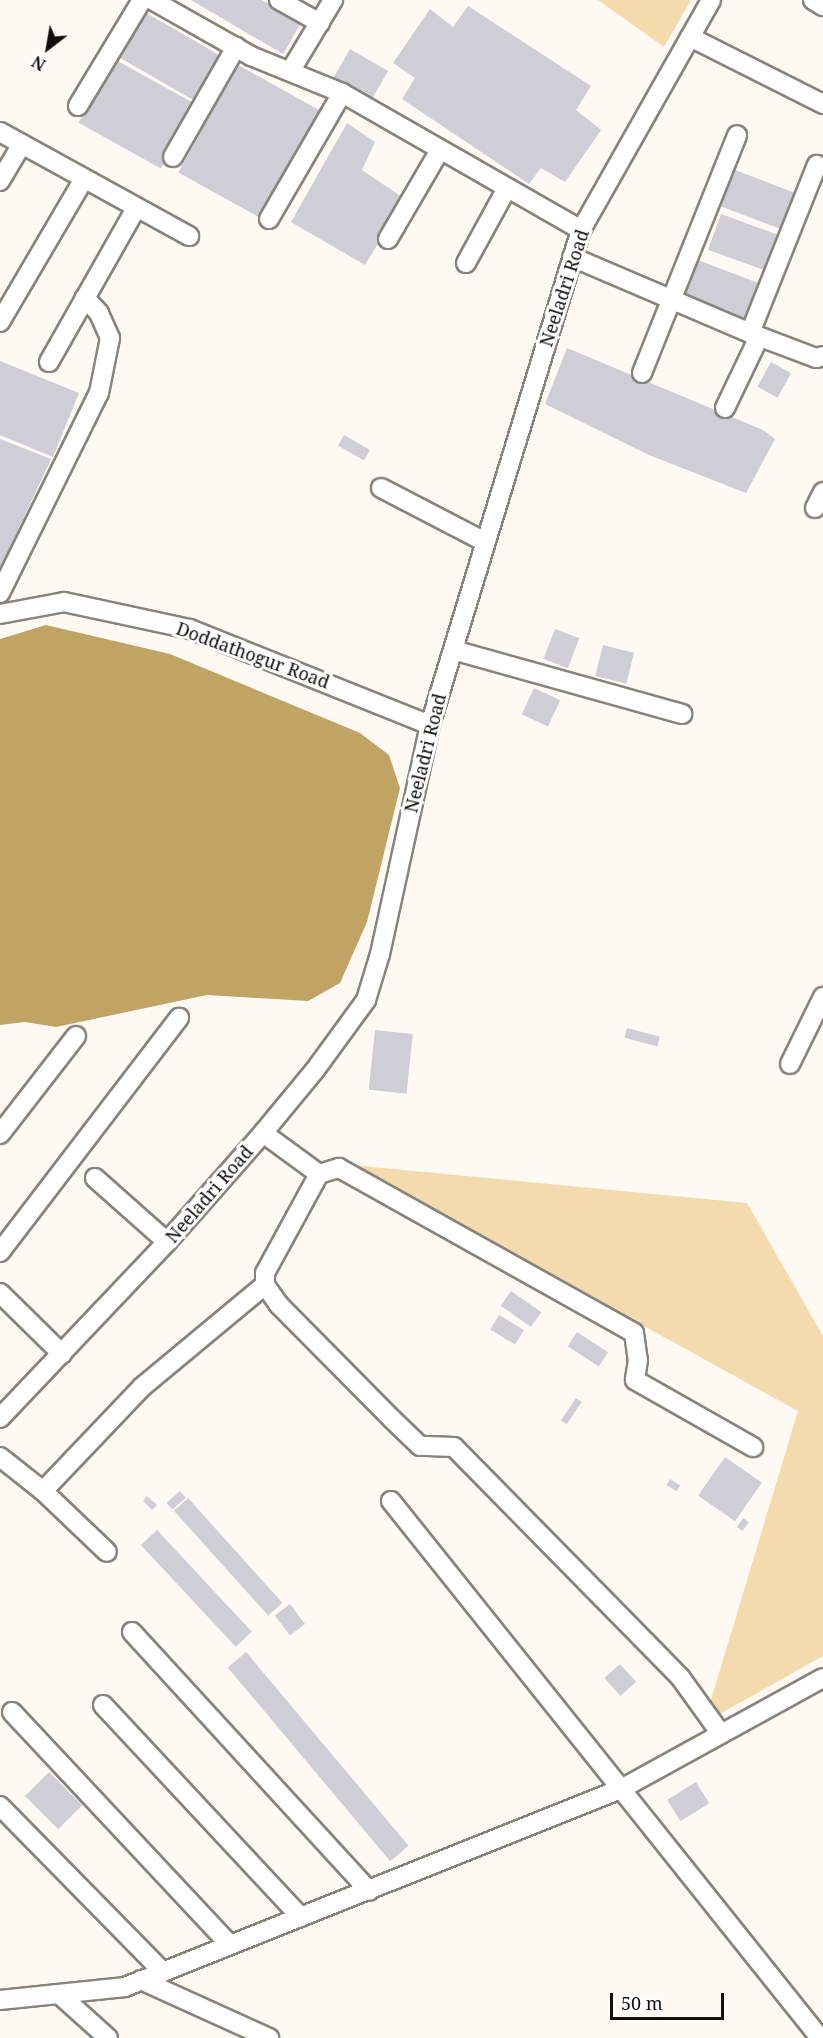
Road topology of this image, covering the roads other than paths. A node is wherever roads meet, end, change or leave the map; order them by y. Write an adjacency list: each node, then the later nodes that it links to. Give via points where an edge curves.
1 (142, 0): 14 (street)
2 (152, 0): 10 (street)
3 (279, 0): 8 (street)
4 (333, 0): 8 (street)
5 (711, 0): 9 (street, Neeladri Road)
6 (813, 0): 7 (street)
7 (823, 6)
8 (320, 23): 11 (street)
9 (690, 37): 13 (street); 26 (street, Neeladri Road)
10 (236, 46): 11 (street); 19 (street)
11 (291, 70): 12 (street)
12 (342, 93): 18 (street); 25 (street)
13 (823, 104)
14 (78, 106)
15 (0, 132): 17 (street)
16 (737, 135): 32 (street)
17 (22, 144): 21 (street); 22 (street)
18 (441, 150): 23 (street); 28 (street)
19 (173, 157)
20 (817, 165): 34 (street)
21 (84, 179): 24 (street); 33 (street)
22 (0, 181)
23 (506, 189): 26 (street); 30 (street)
24 (136, 208): 27 (street); 31 (street)
25 (269, 219)
26 (581, 230): 29 (street, Neeladri Road)
27 (189, 236)
28 (388, 239)
29 (572, 257): 32 (street); 40 (street, Neeladri Road)
30 (466, 263)
31 (85, 298): 36 (street); 41 (street, via 99,313 111,338 99,393)
32 (670, 299): 34 (street); 37 (street)
33 (0, 322)
34 (754, 335): 35 (street, via 816,358); 38 (street)
35 (823, 356)
36 (49, 362)
37 (642, 373)
38 (725, 408)
39 (381, 488): 40 (street)
40 (485, 542): 43 (street, Neeladri Road)
41 (0, 593)
42 (0, 615): 45 (street, Doddathogur Road, via 64,602 190,629)
43 (453, 650): 44 (street); 45 (street, Neeladri Road)
44 (682, 714)
45 (430, 725): 50 (street, Neeladri Road, via 380,954 366,1000)
46 (823, 997): 49 (street)
47 (179, 1018): 55 (street)
48 (76, 1036): 51 (street)
49 (790, 1064)
50 (263, 1133): 52 (street); 54 (street, Neeladri Road)
51 (0, 1134)
52 (320, 1174): 56 (street, via 274,1255); 60 (street, via 339,1168 634,1333 638,1360 635,1380)
53 (95, 1179): 54 (street)
54 (167, 1242): 58 (street, Neeladri Road)
55 (0, 1252)
56 (265, 1285): 62 (street, via 142,1387); 69 (street, via 279,1305 420,1446 454,1447 680,1677)
57 (0, 1293): 58 (street)
58 (62, 1354): 59 (street, Neeladri Road)
59 (0, 1418)
60 (753, 1447)
61 (0, 1457): 62 (street)
62 (43, 1491): 64 (street)
63 (392, 1501): 70 (street)
64 (107, 1552)
65 (132, 1632): 72 (street)
66 (823, 1678): 69 (street)
67 (104, 1705): 73 (street)
68 (12, 1712): 74 (street)
69 (721, 1734): 70 (street)
70 (621, 1789): 72 (street); 81 (street)
71 (0, 1806): 75 (street)
72 (369, 1890): 73 (street)
73 (301, 1917): 74 (street)
74 (230, 1945): 75 (street)
75 (163, 1972): 76 (street)
76 (141, 1980): 77 (street, via 125,1987); 80 (street)
77 (59, 1994): 78 (street); 79 (street)
78 (0, 2000)
79 (108, 2038)
80 (269, 2038)
81 (820, 2038)

